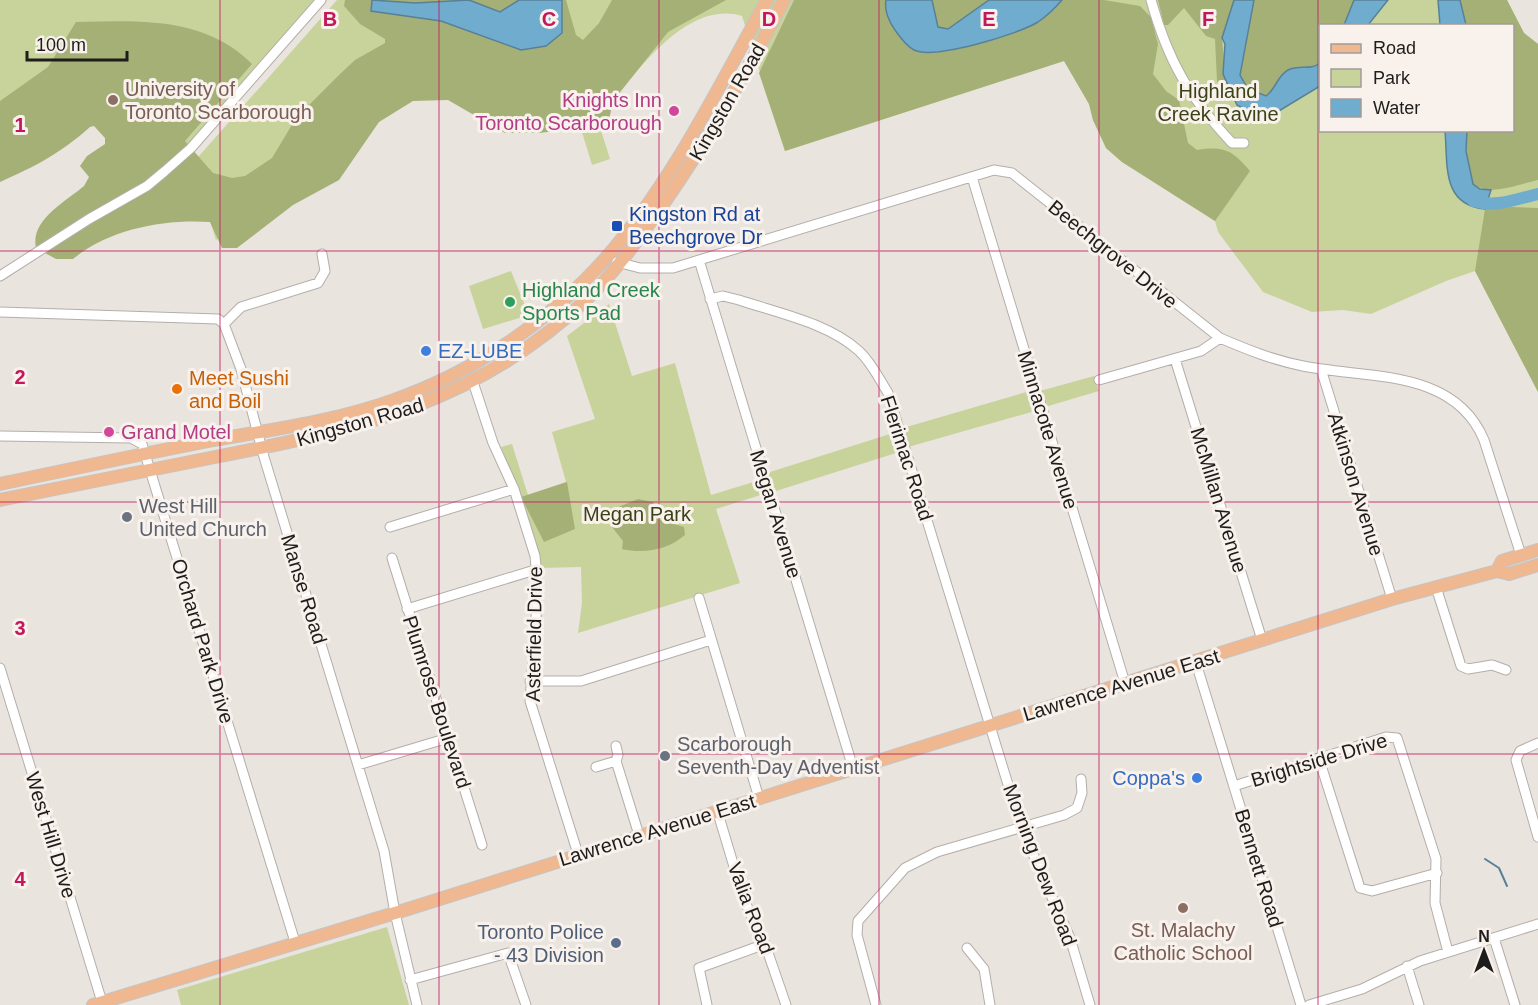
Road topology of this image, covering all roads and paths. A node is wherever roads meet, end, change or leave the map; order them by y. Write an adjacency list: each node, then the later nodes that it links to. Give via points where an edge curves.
1 (321, 0): 11 (street, via 191,148 165,171)
2 (767, 0): 8 (main road, Kingston Road, via 719,89 664,177)
3 (784, 0): 10 (main road, Kingston Road, via 695,160)
4 (1151, 0): 5 (street, via 1167,50 1185,86 1232,143)
5 (1244, 143)
6 (972, 177): 9 (street, Beechgrove Drive); 15 (street, Beechgrove Drive, via 994,170 1015,174); 45 (street, Minnacote Avenue)
7 (322, 255): 14 (street, via 325,270 318,283 241,308)
8 (605, 259): 10 (street, Beechgrove Drive); 20 (main road, Kingston Road, via 535,323 445,379 370,407)
9 (699, 260): 10 (street, Beechgrove Drive, via 661,268); 12 (street, Megan Avenue)
10 (620, 263): 19 (main road, Kingston Road, via 591,296 544,336)
11 (0, 276)
12 (710, 299): 46 (street, Flerimac Road, via 723,296 739,300 838,336 874,369 888,393); 54 (street, Megan Avenue)
13 (0, 312): 14 (street, via 218,319)
14 (224, 324): 20 (street, Manse Road, via 241,369)
15 (1220, 338): 16 (street, via 1202,351); 17 (street, Beechgrove Drive, via 1260,356)
16 (1175, 359): 18 (street); 40 (street, McMillan Avenue)
17 (1321, 369): 30 (street, Beechgrove Drive, via 1423,384 1461,405 1477,423 1484,440); 37 (street, Atkinson Avenue)
18 (1099, 380)
19 (473, 382): 22 (main road, Kingston Road, via 398,415); 26 (street, Asterfield Drive, via 493,443)
20 (257, 432): 22 (street, Manse Road); 23 (main road, Kingston Road)
21 (0, 436): 23 (street, via 131,438 141,444)
22 (261, 448): 24 (main road, Kingston Road); 52 (street, Manse Road)
23 (145, 454): 24 (street, Orchard Park Drive); 25 (main road, Kingston Road)
24 (150, 470): 27 (main road, Kingston Road); 68 (street, Orchard Park Drive)
25 (0, 484)
26 (514, 489): 28 (street); 33 (street, Asterfield Drive)
27 (0, 500)
28 (390, 526)
29 (1538, 550): 30 (main road, Lawrence Avenue East)
30 (1521, 555): 34 (main road, Lawrence Avenue East, via 1502,561)
31 (392, 558): 38 (street, Plumrose Boulevard)
32 (1538, 565): 34 (main road, Lawrence Avenue East, via 1509,574)
33 (538, 569): 38 (street); 44 (street, Asterfield Drive)
34 (1497, 571): 35 (main road, Lawrence Avenue East)
35 (1436, 587): 37 (main road, Lawrence Avenue East); 43 (street, via 1461,666 1468,669 1492,665)
36 (699, 598): 39 (street)
37 (1392, 599): 40 (main road, Lawrence Avenue East)
38 (407, 609): 47 (street, Plumrose Boulevard)
39 (711, 640): 44 (street, via 581,681); 57 (street)
40 (1262, 640): 41 (main road, Lawrence Avenue East)
41 (1196, 663): 45 (main road, Lawrence Avenue East); 56 (street, Bennett Road)
42 (0, 668): 74 (street, West Hill Drive)
43 (1506, 670)
44 (530, 681): 63 (street, Asterfield Drive, via 530,701)
45 (1125, 683): 46 (main road, Lawrence Avenue East)
46 (990, 726): 54 (main road, Lawrence Avenue East); 59 (street, Morning Dew Road)
47 (448, 738): 52 (street); 62 (street, Plumrose Boulevard)
48 (1538, 743): 61 (street, via 1520,751 1516,760)
49 (616, 746): 51 (street)
50 (1319, 759): 56 (street, Brightside Drive); 64 (street, via 1362,891); 64 (street, Brightside Drive, via 1386,737 1397,738 1436,859)
51 (616, 761): 53 (street); 60 (street)
52 (358, 765): 65 (street, Manse Road, via 384,851)
53 (596, 767)
54 (853, 768): 57 (main road, Lawrence Avenue East)
55 (1081, 779): 59 (street, via 1077,808)
56 (1234, 786): 82 (street, Bennett Road)
57 (759, 798): 58 (main road, Lawrence Avenue East)
58 (717, 810): 60 (main road, Lawrence Avenue East); 69 (street, Valia Road, via 744,900)
59 (1021, 827): 79 (street, via 937,852 905,868 858,921 857,935); 81 (street, Morning Dew Road, via 1070,938)
60 (639, 835): 63 (main road, Lawrence Avenue East)
61 (1538, 837)
62 (482, 845)
63 (578, 854): 65 (main road, Lawrence Avenue East)
64 (1437, 873): 71 (street, Brightside Drive, via 1434,903)
65 (395, 913): 68 (main road, Lawrence Avenue East); 73 (street, Manse Road)
66 (1538, 924): 67 (street)
67 (1494, 938): 71 (street); 85 (street)
68 (295, 942): 74 (main road, Lawrence Avenue East)
69 (765, 944): 77 (street, via 699,968); 78 (street, Valia Road)
70 (967, 948): 80 (street, via 984,969)
71 (1448, 952): 72 (street)
72 (1407, 966): 83 (street, via 1362,989); 84 (street)
73 (410, 980): 75 (street, Manse Road); 76 (street, via 508,952)
74 (97, 1004)
75 (417, 1005)
76 (526, 1005)
77 (707, 1005)
78 (786, 1005)
79 (876, 1005)
80 (990, 1005)
81 (1090, 1005)
82 (1301, 1005)
83 (1309, 1005)
84 (1419, 1005)
85 (1515, 1005)

